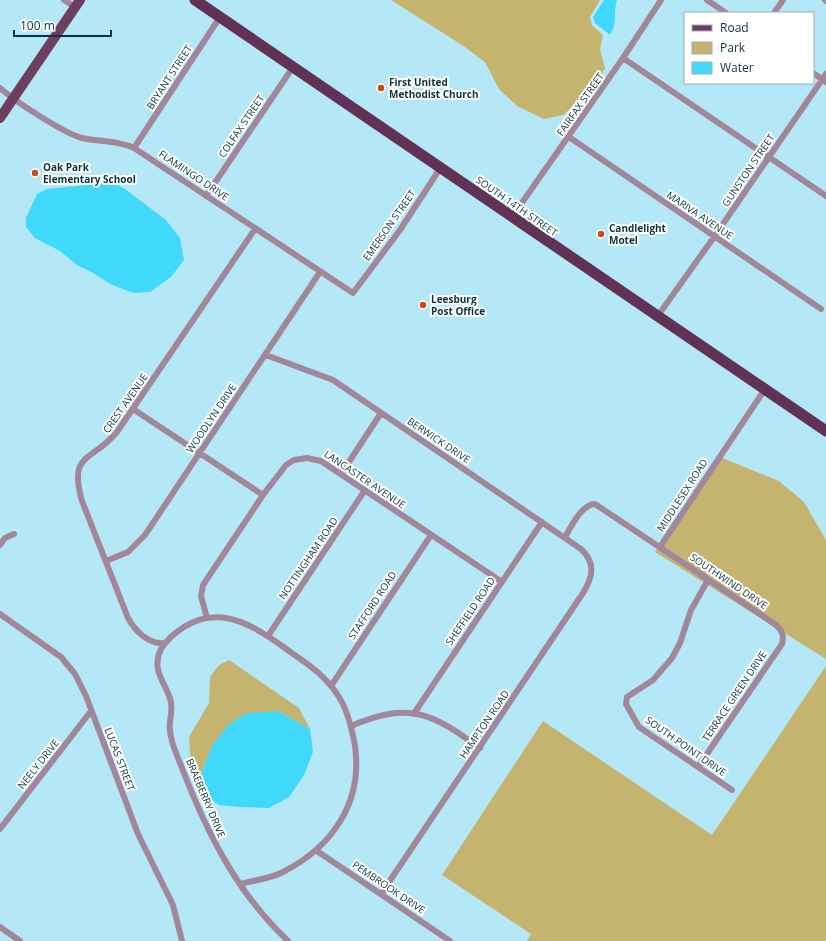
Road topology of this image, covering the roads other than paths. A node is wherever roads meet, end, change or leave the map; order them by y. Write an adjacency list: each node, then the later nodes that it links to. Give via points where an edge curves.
1 (64, 0): 6 (street)
2 (195, 0): 9 (highway, SOUTH 14TH STREET)
3 (661, 0): 10 (street, FAIRFAX STREET)
4 (707, 0): 7 (street)
5 (783, 0): 8 (street)
6 (77, 4): 15 (main road)
7 (725, 12)
8 (775, 12)
9 (220, 17): 11 (highway, SOUTH 14TH STREET); 18 (street, BRYANT STREET)
10 (623, 58): 17 (street, FAIRFAX STREET); 19 (street)
11 (293, 67): 20 (highway, SOUTH 14TH STREET); 21 (street, COLFAX STREET)
12 (814, 73): 13 (street)
13 (825, 78): 19 (street, GUNSTON STREET)
14 (0, 88): 15 (street, FLAMINGO DRIVE)
15 (14, 97): 16 (main road); 18 (street, FLAMINGO DRIVE, via 75,136 122,143)
16 (0, 118)
17 (569, 137): 23 (street, FAIRFAX STREET); 25 (street, MARIVA AVENUE)
18 (134, 148): 21 (street, FLAMINGO DRIVE)
19 (768, 158): 22 (street); 25 (street, GUNSTON STREET)
20 (440, 168): 23 (highway, SOUTH 14TH STREET); 27 (street, EMERSON STREET, via 400,230)
21 (206, 196): 24 (street, FLAMINGO DRIVE)
22 (826, 196)
23 (512, 217): 29 (highway, SOUTH 14TH STREET)
24 (255, 229): 26 (street, FLAMINGO DRIVE); 32 (street, CREST AVENUE)
25 (714, 237): 28 (street, MARIVA AVENUE); 29 (street, GUNSTON STREET)
26 (320, 272): 27 (street, FLAMINGO DRIVE); 30 (street, WOODLYN DRIVE)
27 (353, 293)
28 (821, 309)
29 (657, 317): 31 (highway, SOUTH 14TH STREET)
30 (266, 355): 33 (street, BERWICK DRIVE, via 333,380); 35 (street, WOODLYN DRIVE)
31 (765, 389): 34 (highway, SOUTH 14TH STREET); 44 (street, MIDDLESEX ROAD)
32 (133, 409): 35 (street); 45 (street, CREST AVENUE, via 108,443 89,455 78,471 82,501)
33 (381, 413): 36 (street); 39 (street, BERWICK DRIVE)
34 (826, 431)
35 (200, 453): 38 (street); 45 (street, WOODLYN DRIVE, via 145,535 128,552)
36 (341, 474): 37 (street, LANCASTER AVENUE); 38 (street, LANCASTER AVENUE, via 315,458 299,458 286,465)
37 (365, 490): 41 (street, LANCASTER AVENUE); 52 (street, NOTTINGHAM ROAD)
38 (263, 495): 50 (street, LANCASTER AVENUE, via 203,585 201,596)
39 (542, 522): 42 (street, BERWICK DRIVE); 48 (street, SHEFFIELD ROAD)
40 (14, 534): 43 (street)
41 (431, 535): 48 (street, LANCASTER AVENUE); 54 (street, STAFFORD ROAD)
42 (564, 537): 44 (street, MIDDLESEX ROAD, via 584,509 595,504); 46 (street, BERWICK DRIVE, via 581,549)
43 (0, 545)
44 (660, 547): 47 (street, SOUTHWIND DRIVE)
45 (106, 561): 53 (street, CREST AVENUE, via 133,627 150,640)
46 (590, 561): 58 (street, HAMPTON ROAD, via 592,570 588,585)
47 (708, 580): 51 (street, SOUTHWIND DRIVE, via 776,625); 59 (street, SOUTH POINT DRIVE, via 691,610 672,658 653,680 627,697 626,704 639,727)
48 (502, 582): 56 (street, SHEFFIELD ROAD)
49 (0, 614): 55 (street, LUCAS STREET, via 56,653 66,663 75,674)
50 (207, 618): 52 (street, via 234,619); 53 (street, via 188,624)
51 (783, 635): 59 (street, TERRACE GREEN DRIVE, via 782,644)
52 (268, 636): 54 (street, via 313,667)
53 (165, 643): 63 (street, BRAEBERRY DRIVE, via 158,665 160,679 171,703 170,732 199,812 217,849)
54 (331, 686): 57 (street, via 339,697)
55 (91, 711): 61 (street, NEELY DRIVE); 67 (street, LUCAS STREET, via 138,834 173,904)
56 (415, 712): 57 (street, via 380,716); 58 (street, via 447,725)
57 (351, 726): 62 (street, via 356,759 353,792 340,822)
58 (480, 748): 64 (street, HAMPTON ROAD)
59 (698, 767): 60 (street, SOUTH POINT DRIVE)
60 (732, 790)
61 (0, 829)
62 (317, 850): 63 (street, via 282,873); 64 (street, PEMBROOK DRIVE)
63 (240, 884): 68 (street, BRAEBERRY DRIVE, via 255,905)
64 (381, 894): 69 (street, PEMBROOK DRIVE)
65 (0, 927): 66 (street)
66 (20, 941)
67 (182, 941)
68 (288, 941)
69 (450, 941)

